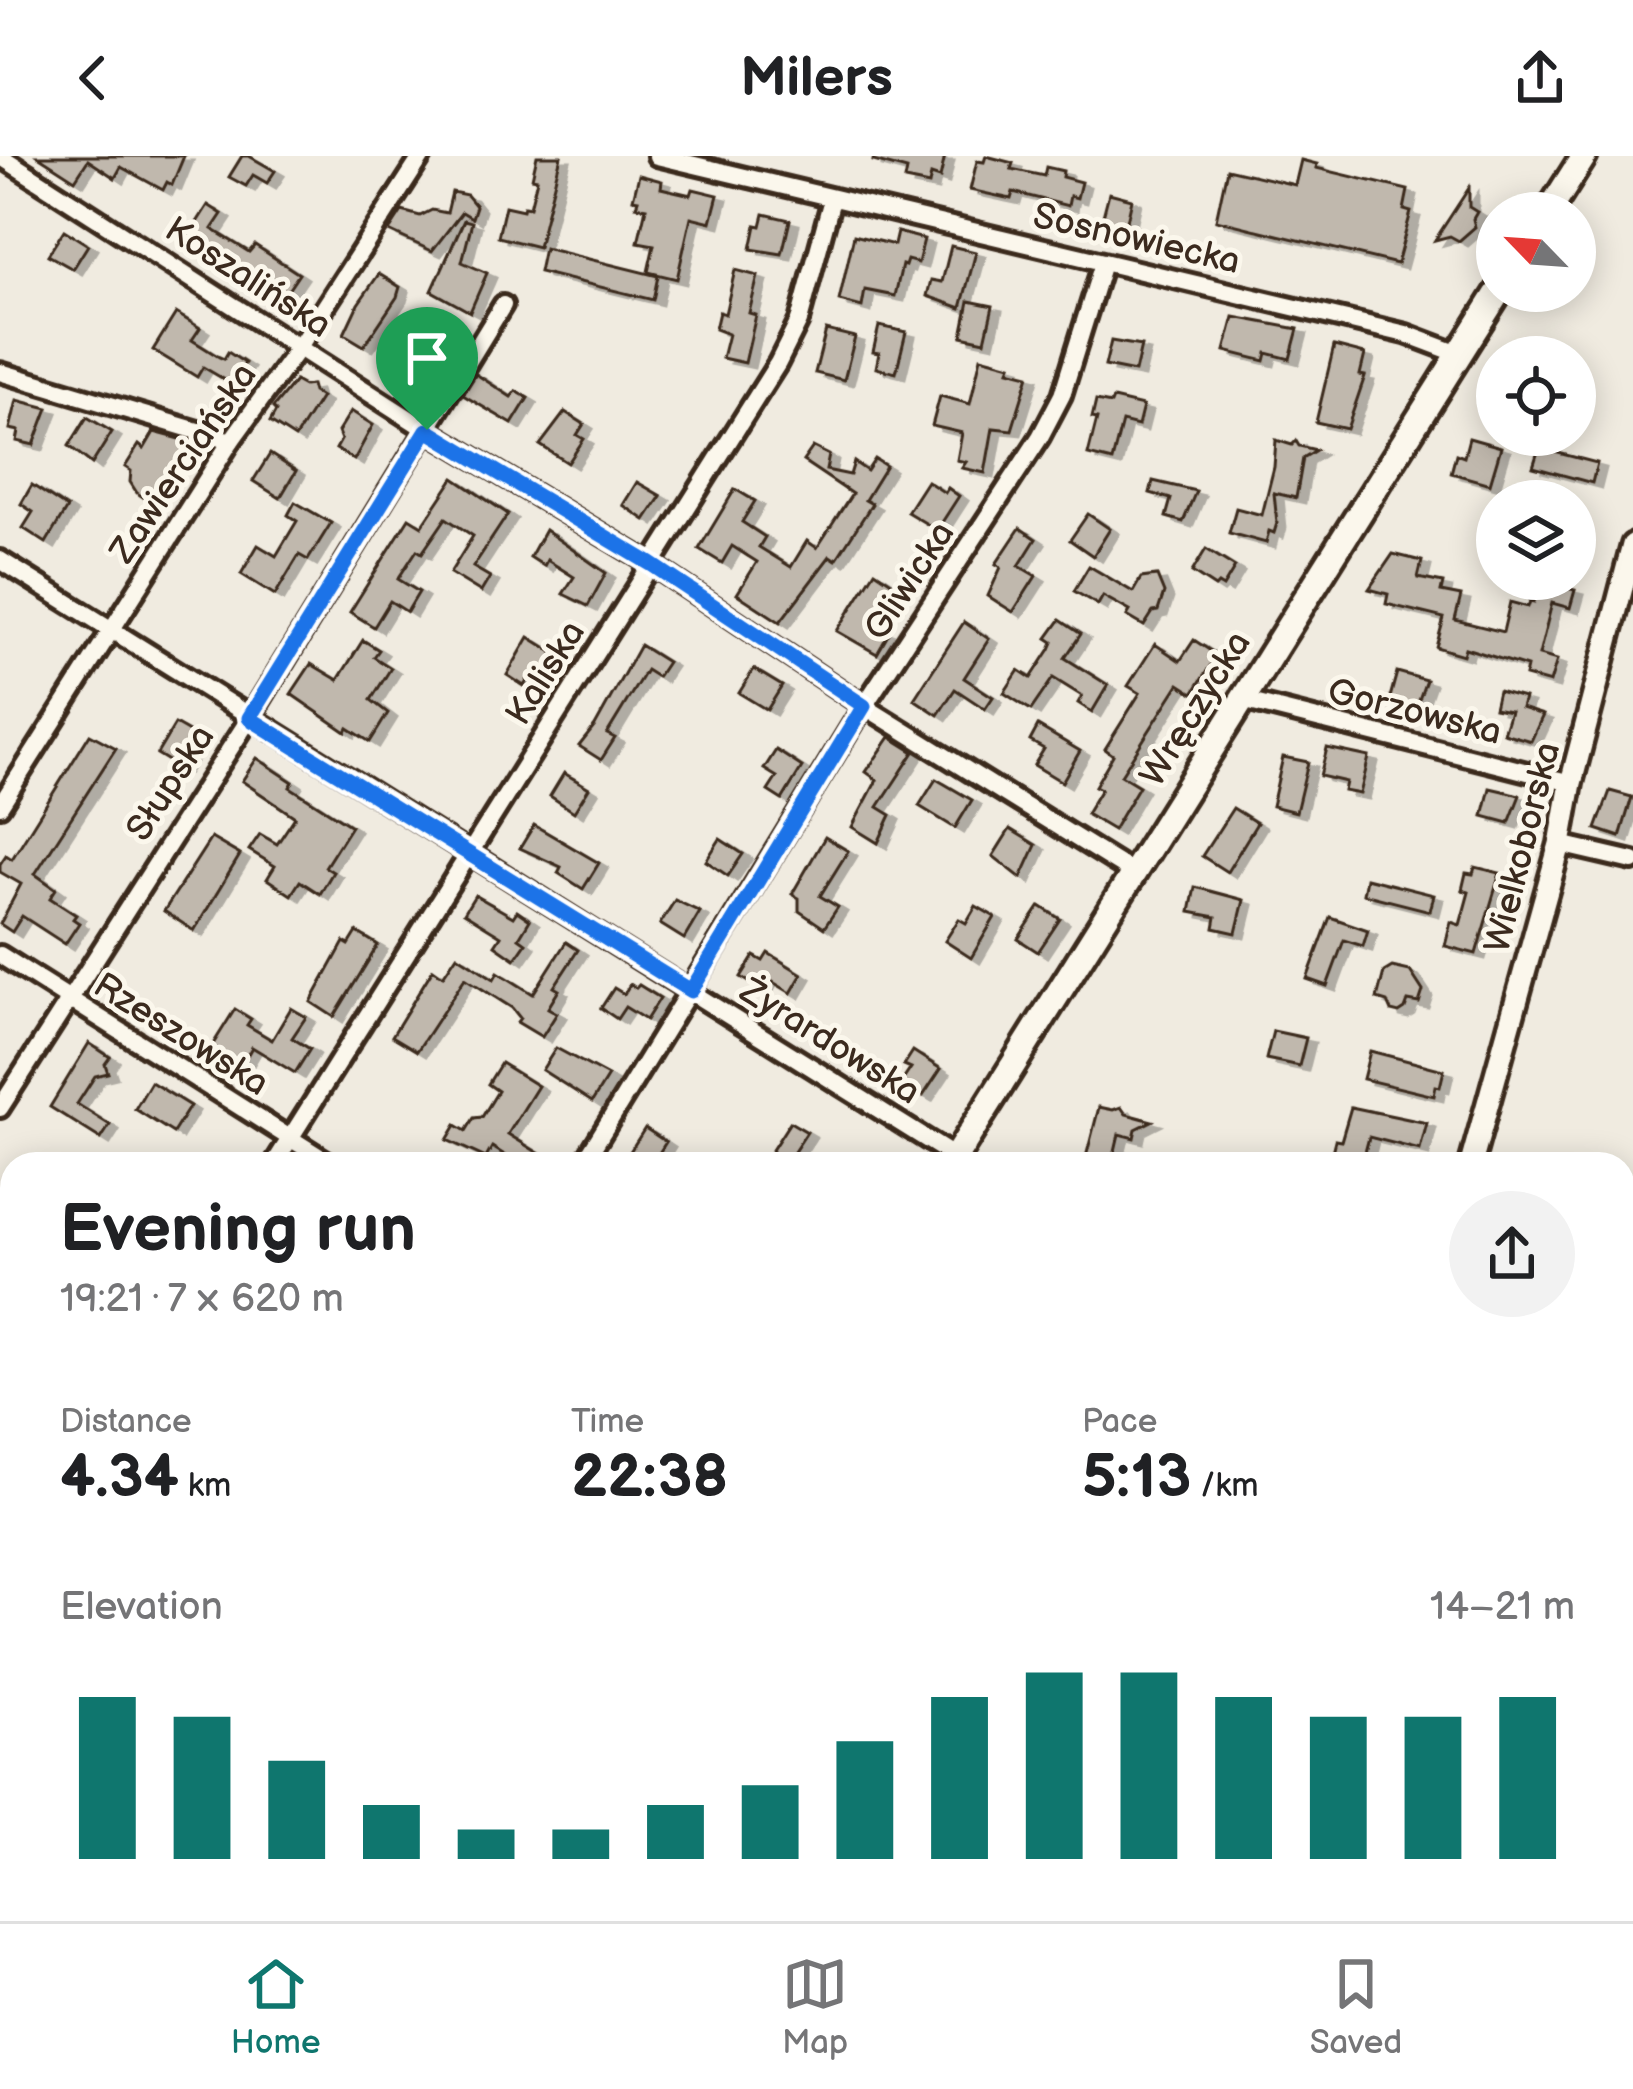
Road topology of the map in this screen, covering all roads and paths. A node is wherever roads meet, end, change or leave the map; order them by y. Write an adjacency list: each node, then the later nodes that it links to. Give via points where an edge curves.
1 (0, 156): 10 (street, Koszalińska)
2 (422, 156): 10 (street, Zawierciańska)
3 (657, 156): 6 (street, Sosnowiecka)
4 (1584, 156): 5 (main road)
5 (1561, 192)
6 (832, 199): 7 (street, Sosnowiecka); 17 (street, Kaliska, via 789,342)
7 (1103, 263): 11 (street, Sosnowiecka, via 1406,334); 21 (street, Gliwicka, via 1051,416)
8 (503, 305): 13 (street, Słupska)
9 (1486, 312): 11 (main road, Wręczycka)
10 (299, 347): 13 (street, Koszalińska); 14 (street, Zawierciańska)
11 (1460, 354): 20 (main road, Wręczycka)
12 (0, 372): 14 (street)
13 (427, 430): 17 (street, Koszalińska); 22 (street, Słupska)
14 (231, 441): 19 (street, Zawierciańska)
15 (1633, 545): 18 (street, Wielkoborska)
16 (0, 560): 19 (street, Żyrardowska)
17 (651, 564): 21 (street, Koszalińska); 26 (street, Kaliska)
18 (1624, 612): 23 (street, Wielkoborska)
19 (111, 629): 22 (street, Żyrardowska); 24 (street, Zawierciańska)
20 (1242, 700): 23 (street, Gorzowska); 28 (main road, Wręczycka)
21 (864, 706): 28 (street, Koszalińska); 30 (street, Gliwicka)
22 (249, 718): 26 (street, Żyrardowska); 31 (street, Słupska)
23 (1571, 783): 25 (street, Wielkoborska)
24 (0, 806)
25 (1560, 844): 27 (street); 39 (street, Wielkoborska)
26 (468, 853): 30 (street, Żyrardowska); 33 (street, Kaliska)
27 (1633, 861)
28 (1133, 873): 38 (main road, Wręczycka)
29 (0, 956): 31 (street, Rzeszowska)
30 (691, 991): 36 (street, Gliwicka); 37 (street, Żyrardowska)
31 (68, 1000): 32 (street, Słupska); 33 (street, Rzeszowska)
32 (0, 1108)
33 (290, 1139): 34 (street, Kaliska); 35 (street, Rzeszowska)
34 (282, 1152)
35 (311, 1152)
36 (590, 1152)
37 (941, 1152)
38 (958, 1152)
39 (1474, 1152)

